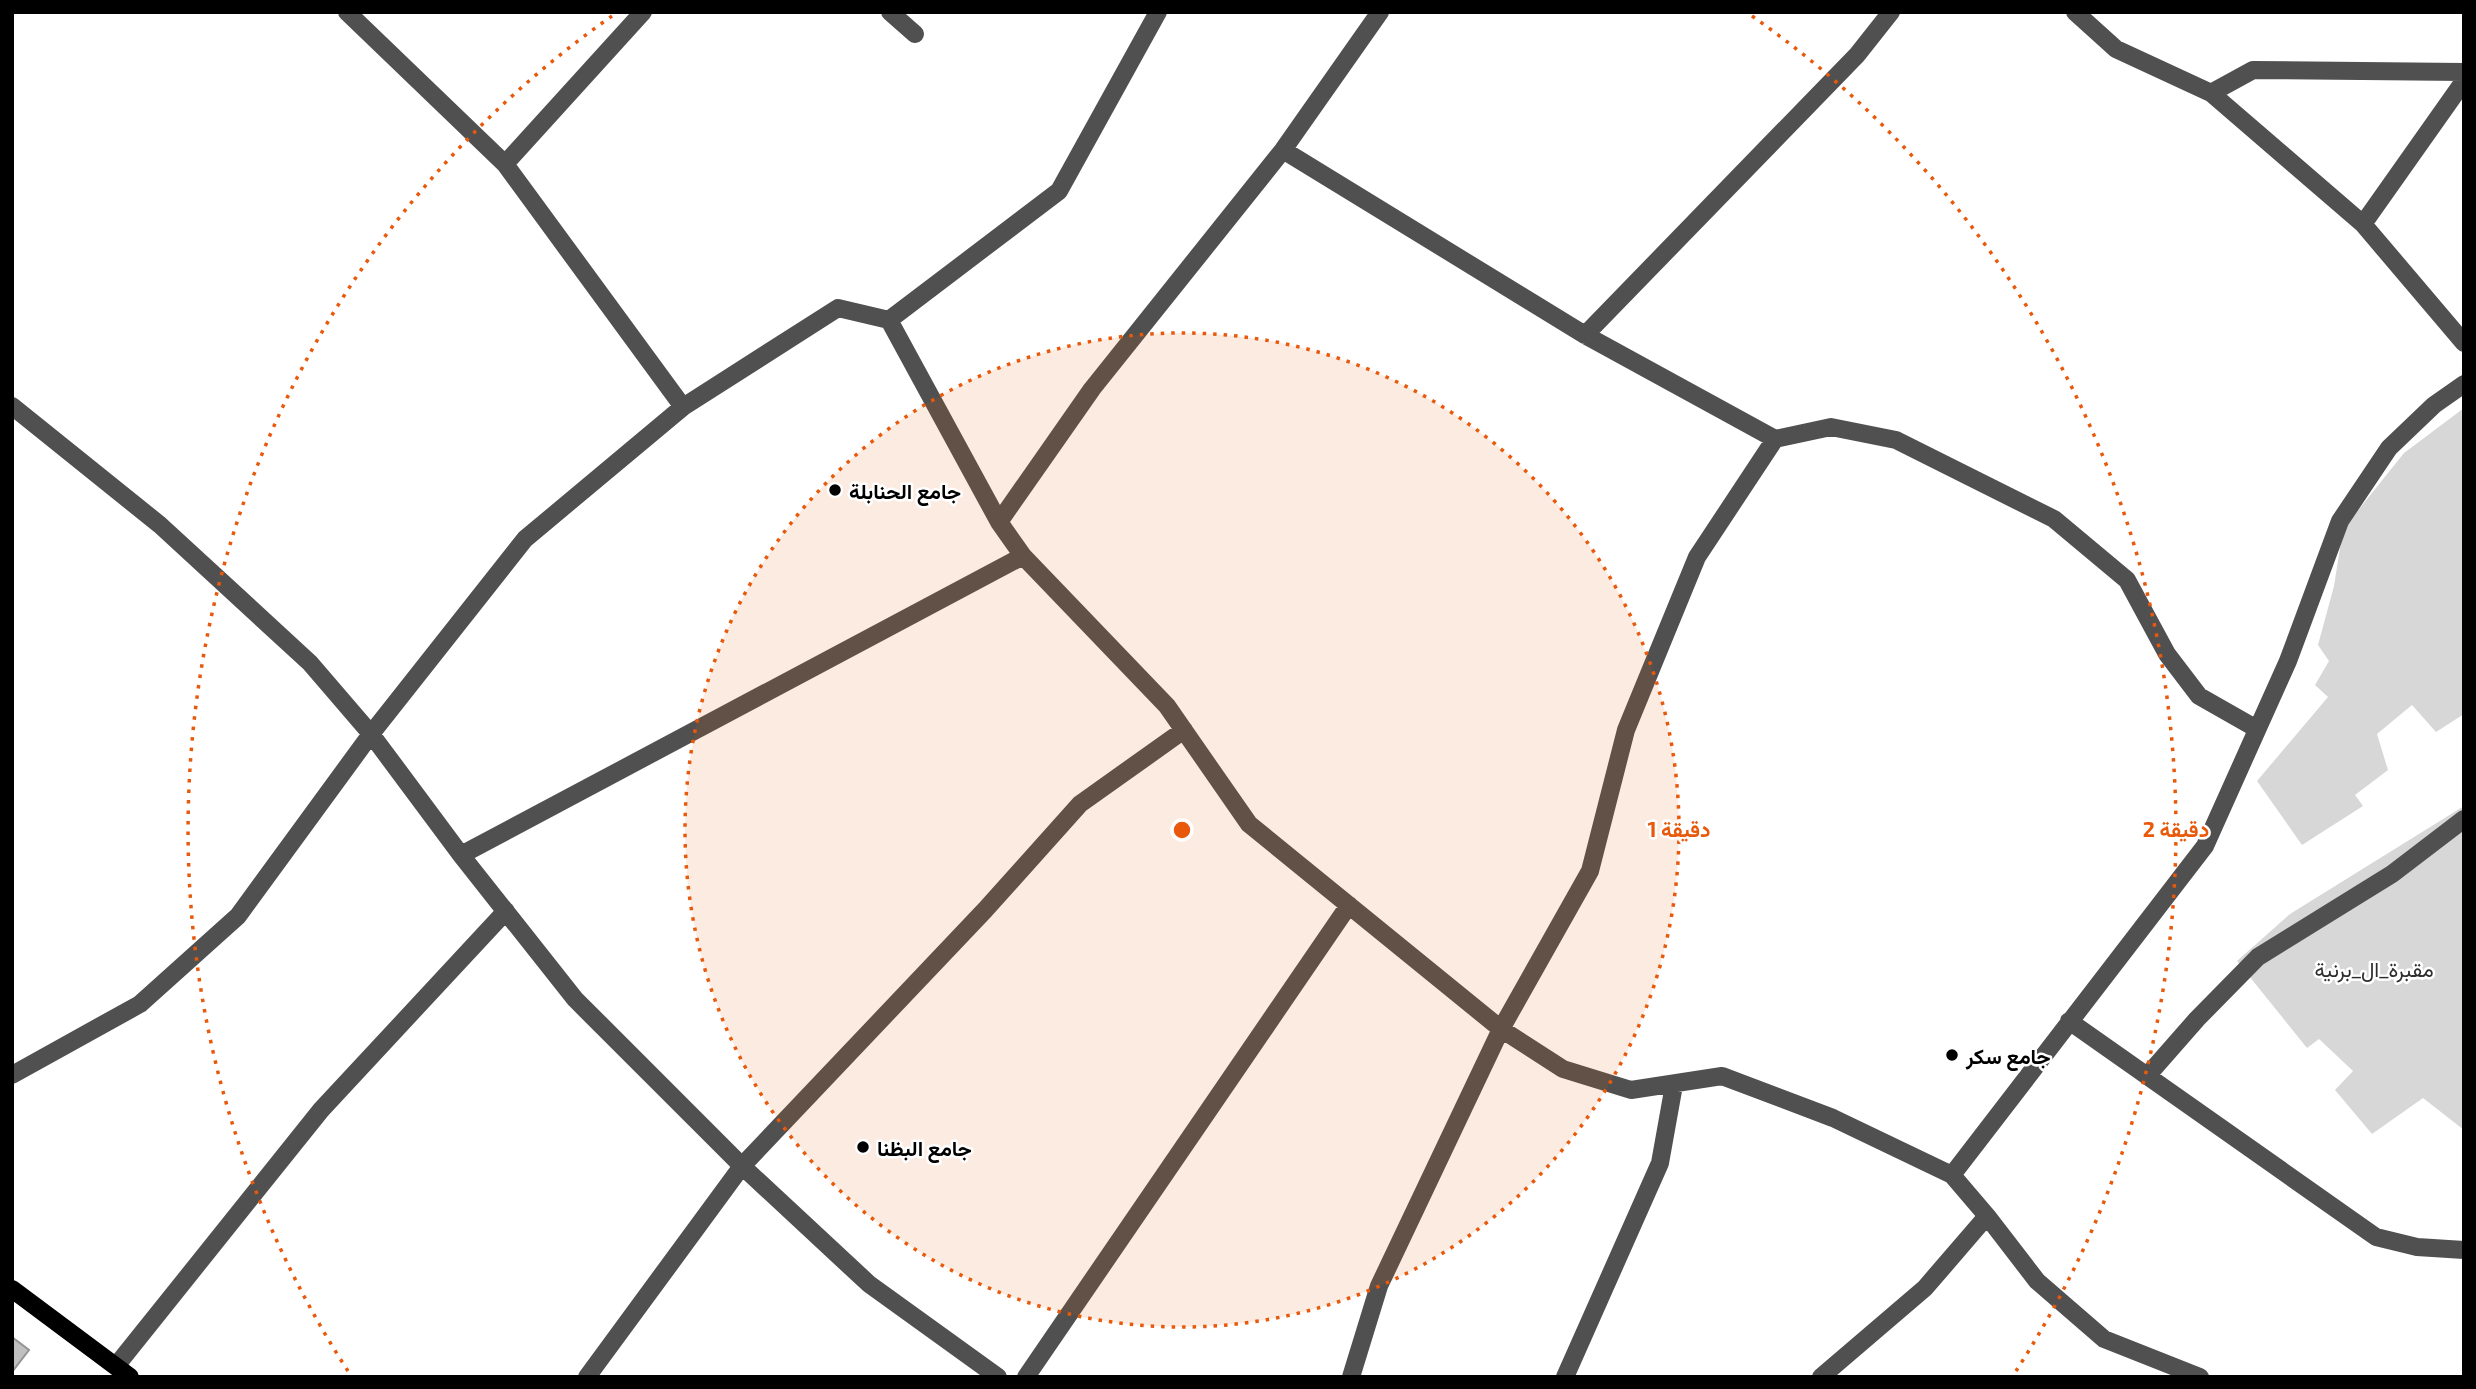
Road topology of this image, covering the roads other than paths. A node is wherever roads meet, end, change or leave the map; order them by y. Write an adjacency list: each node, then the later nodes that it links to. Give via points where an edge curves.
1 (347, 12): 13 (street)
2 (643, 12): 13 (street)
3 (890, 12): 8 (street)
4 (1380, 12): 12 (street)
5 (1891, 12): 16 (street, via 1857,55)
6 (2075, 12): 11 (street, via 2116,49)
7 (1156, 14): 15 (street, via 1059,191)
8 (915, 34)
9 (2464, 72): 11 (street, via 2253,70)
10 (2464, 81): 14 (street)
11 (2211, 93): 14 (street)
12 (1283, 150): 16 (street); 22 (street, via 1092,389)
13 (505, 164): 20 (street)
14 (2363, 224): 17 (street)
15 (889, 320): 20 (street, via 838,308); 22 (street)
16 (1585, 335): 21 (street)
17 (2464, 343)
18 (2464, 384): 24 (street, via 2389,448 2340,521 2288,661)
19 (12, 406): 26 (street, via 160,526 300,654)
20 (683, 407): 26 (street, via 525,539)
21 (1774, 439): 24 (street, via 1832,427 1896,440 2054,520 2127,580 2167,654 2199,696); 32 (street, via 1697,557 1626,730 1590,871)
22 (999, 522): 23 (street)
23 (1023, 556): 25 (street, via 1167,706); 28 (street)
24 (2257, 729): 31 (street, via 2205,846)
25 (1184, 730): 29 (street, via 1249,824); 36 (street, via 1080,804)
26 (371, 734): 28 (street); 33 (street, via 238,916 140,1004)
27 (2464, 819): 34 (street, via 2392,874 2258,957)
28 (461, 855): 30 (street)
29 (1349, 905): 32 (street); 44 (street)
30 (506, 911): 36 (street, via 575,999); 41 (street, via 321,1110)
31 (2069, 1021): 34 (street); 37 (street)
32 (1501, 1029): 35 (street, via 1563,1069 1630,1090); 45 (street, via 1379,1286)
33 (12, 1074)
34 (2147, 1076): 39 (street, via 2376,1237 2417,1247)
35 (1674, 1084): 37 (street, via 1722,1076 1833,1118); 46 (street, via 1660,1163)
36 (742, 1166): 42 (street); 43 (street, via 869,1284)
37 (1952, 1175): 38 (street)
38 (1987, 1216): 47 (street, via 1925,1288); 48 (street, via 2038,1281 2104,1339)
39 (2464, 1250)
40 (12, 1289): 41 (main road)
41 (123, 1371)
42 (587, 1377)
43 (998, 1377)
44 (1026, 1377)
45 (1351, 1377)
46 (1565, 1377)
47 (1821, 1377)
48 (2200, 1377)

